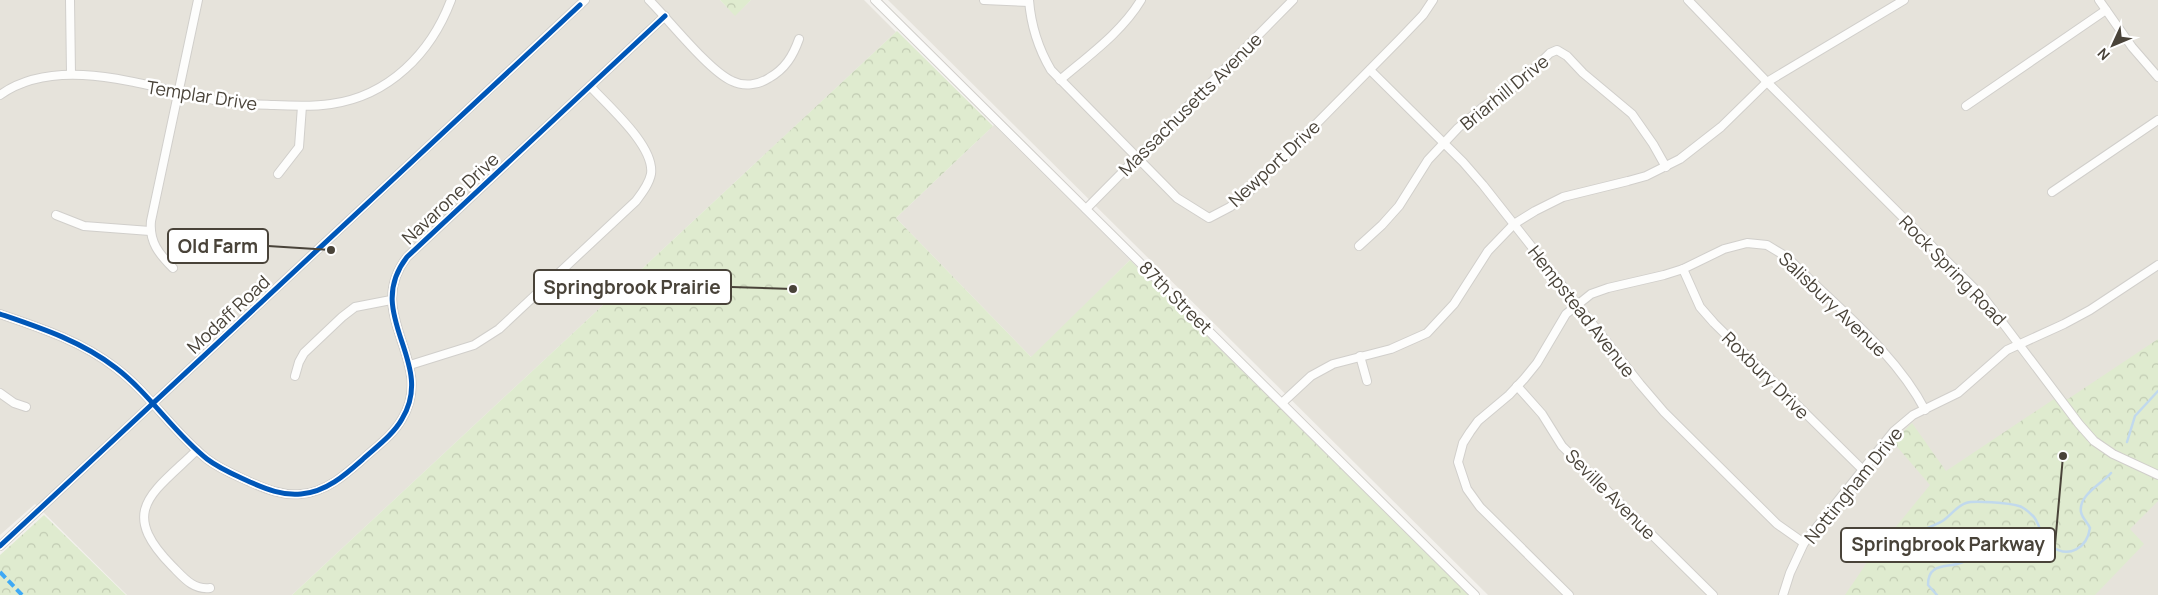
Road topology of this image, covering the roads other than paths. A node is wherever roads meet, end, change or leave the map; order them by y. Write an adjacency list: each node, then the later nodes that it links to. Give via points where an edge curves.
1 (70, 0): 19 (street)
2 (198, 0): 24 (street)
3 (451, 0): 26 (street, Templar Drive, via 432,39 410,66 394,78 373,91 344,102)
4 (585, 0): 53 (street, Modaff Road)
5 (649, 0): 16 (street)
6 (875, 0): 34 (street, 87th Street)
7 (984, 0): 14 (street)
8 (1141, 0): 21 (street, via 1112,34)
9 (1293, 0): 30 (street, Massachusetts Avenue)
10 (1433, 0): 18 (street, Newport Drive, via 1423,15)
11 (1688, 0): 22 (street, Rock Spring Road)
12 (1904, 0): 22 (street)
13 (2099, 0): 15 (street)
14 (1029, 1): 21 (street, Newport Drive, via 1039,48)
15 (2106, 10): 20 (street); 27 (street)
16 (665, 16): 17 (street, via 716,71 738,83 759,83 774,75 789,62); 23 (street, Navarone Drive)
17 (799, 39)
18 (1370, 70): 29 (street, Hempstead Avenue); 30 (street, Newport Drive, via 1248,193 1208,218 1177,198)
19 (71, 74): 24 (street, Templar Drive); 25 (street, Templar Drive, via 41,78 14,86)
20 (2158, 77)
21 (1060, 80): 30 (street, Newport Drive)
22 (1766, 82): 31 (street, via 1694,150); 45 (street, Rock Spring Road, via 1984,298)
23 (590, 86): 42 (street, Navarone Drive, via 407,257 393,281); 47 (street, via 648,154 651,174 642,193 499,329 474,345)
24 (179, 92): 26 (street, Templar Drive, via 235,104); 37 (street)
25 (0, 95)
26 (302, 106): 32 (street, via 299,147)
27 (1966, 106)
28 (2158, 120): 33 (street)
29 (1444, 144): 31 (street, Briarhill Drive, via 1469,118 1517,85 1557,50 1632,114); 36 (street, Hempstead Avenue); 38 (street, via 1428,160 1399,206)
30 (1137, 157): 34 (street, Massachusetts Avenue)
31 (1666, 167): 36 (street, via 1621,184 1563,197)
32 (278, 174)
33 (2052, 192)
34 (1086, 209): 52 (street, 87th Street)
35 (56, 215): 37 (street, via 84,226)
36 (1514, 224): 43 (street, Hempstead Avenue); 46 (street, via 1488,251 1454,304 1427,333 1391,349)
37 (150, 230): 40 (street, via 157,250)
38 (1359, 246)
39 (2158, 265): 45 (street, Nottingham Drive, via 2090,310)
40 (173, 268)
41 (1683, 269): 43 (street, Salisbury Avenue, via 1598,291); 55 (street, Salisbury Avenue, via 1737,244 1757,242 1776,249 1896,366 1913,387); 57 (street, Roxbury Drive, via 1700,307 1714,323)
42 (391, 300): 47 (street, Navarone Drive); 48 (street, via 362,305 349,311 304,353)
43 (1577, 304): 50 (street, Salisbury Avenue, via 1566,314 1536,363); 59 (street, Hempstead Avenue, via 1664,412 1777,524)
44 (0, 314): 53 (street, Navarone Drive, via 65,337 89,350 128,378)
45 (2020, 343): 55 (street, Nottingham Drive, via 1996,358 1958,394); 58 (street, Rock Spring Road, via 2094,441 2113,454)
46 (1360, 356): 49 (street); 52 (street, via 1333,364 1311,376)
47 (410, 365): 56 (street, Navarone Drive, via 411,399 398,425 349,472 324,488 298,494 270,490 223,470)
48 (295, 376)
49 (1367, 382)
50 (1517, 386): 63 (street, Salisbury Avenue, via 1470,432 1459,454 1460,471 1467,489 1480,507); 64 (street, Seville Avenue, via 1542,414 1562,446)
51 (0, 393): 54 (street, via 14,403)
52 (1283, 402): 62 (street, 87th Street)
53 (153, 403): 56 (street, Navarone Drive); 60 (street, Modaff Road)
54 (26, 406)
55 (1925, 410): 57 (street, Nottingham Drive, via 1913,415 1894,431)
56 (197, 450): 61 (street, via 151,497 143,521 153,545 187,580 198,587)
57 (1863, 470): 59 (street, Nottingham Drive)
58 (2158, 475)
59 (1804, 543): 65 (street, Nottingham Drive)
60 (0, 546)
61 (210, 588)
62 (1475, 595)
63 (1569, 595)
64 (1713, 595)
65 (1783, 595)

